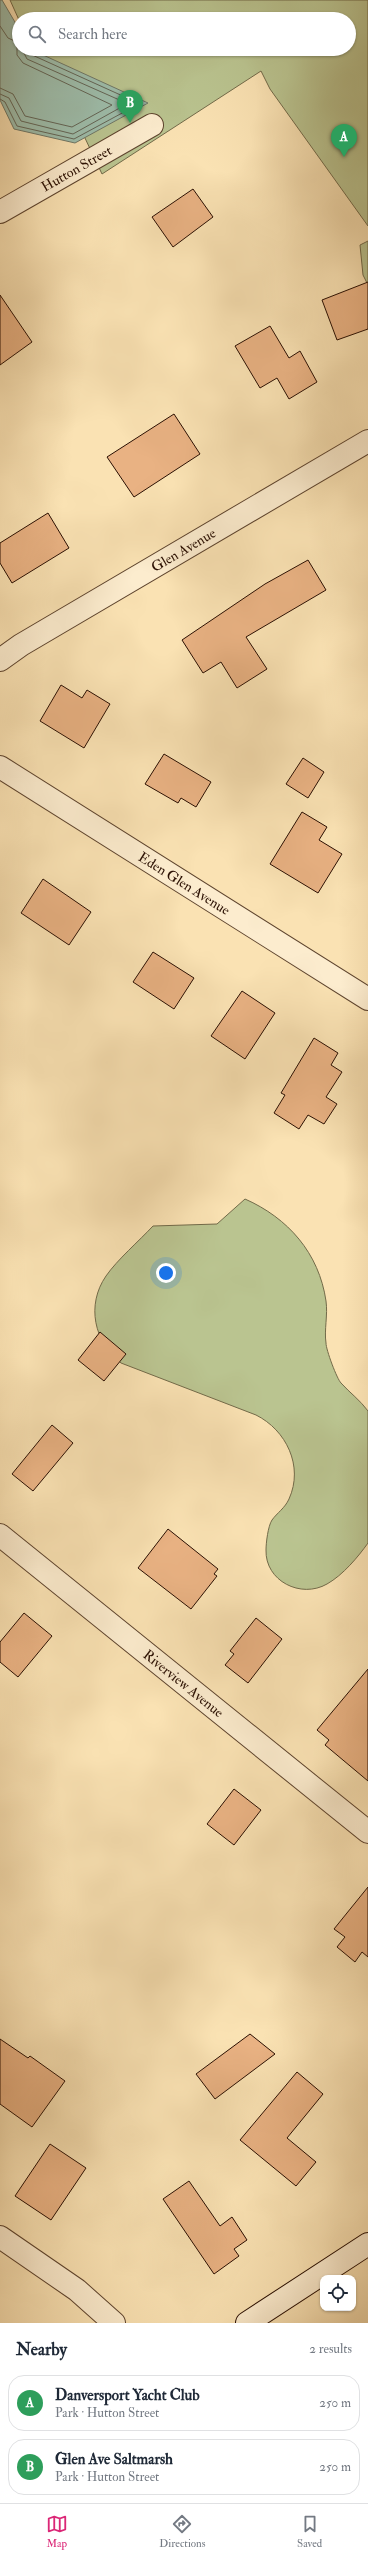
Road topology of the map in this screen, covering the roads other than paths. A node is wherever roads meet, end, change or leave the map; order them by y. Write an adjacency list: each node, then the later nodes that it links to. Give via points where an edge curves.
1 (152, 125): 2 (street, Hutton Street)
2 (0, 212)
3 (368, 441): 4 (street, Glen Avenue, via 21,645)
4 (0, 660)
5 (0, 767): 6 (street, Eden Glen Avenue)
6 (368, 1000)
7 (0, 1535): 8 (street, Riverview Avenue)
8 (368, 1832)
9 (0, 2237): 11 (street, via 77,2290)
10 (368, 2244): 12 (street)
11 (114, 2323)
12 (247, 2323)

